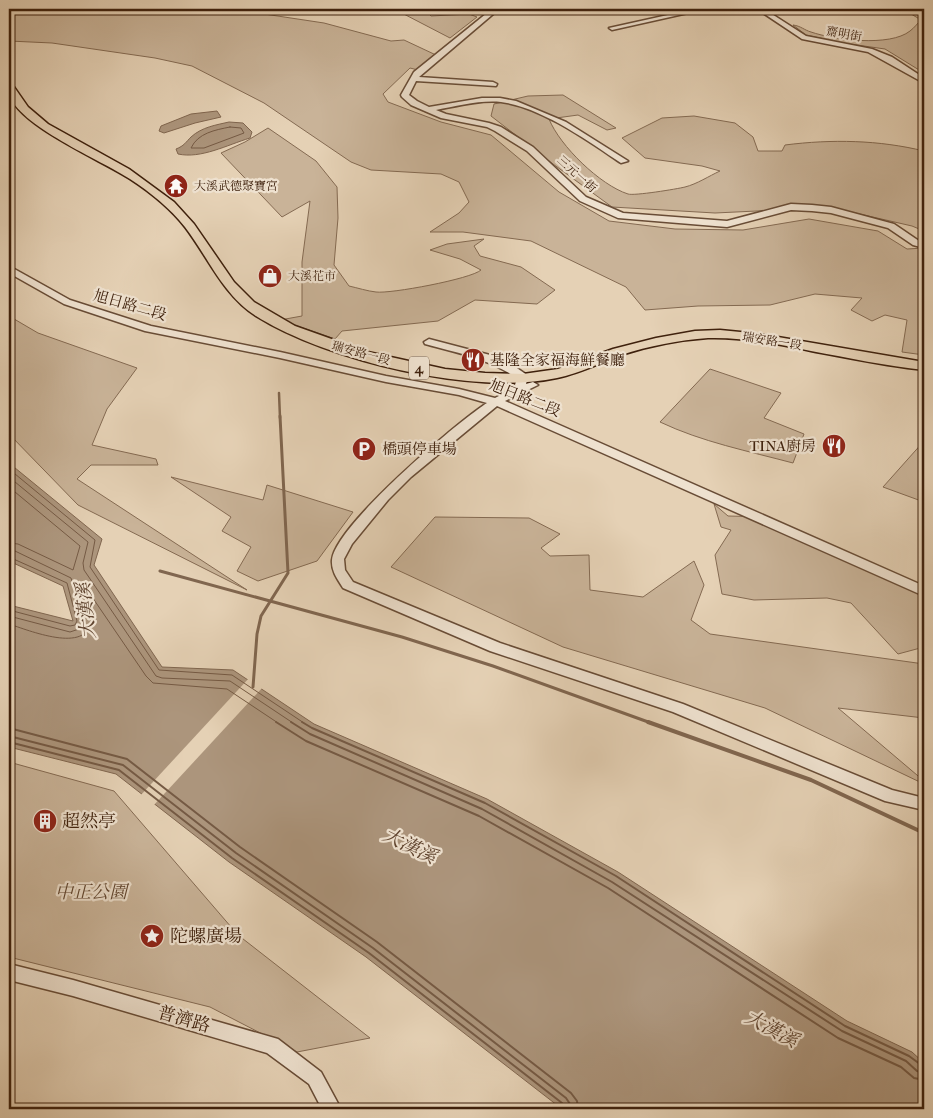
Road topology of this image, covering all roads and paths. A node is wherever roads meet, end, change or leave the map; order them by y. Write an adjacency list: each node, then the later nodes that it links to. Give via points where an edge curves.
1 (496, 9): 5 (street)
2 (704, 9): 4 (street)
3 (760, 9): 6 (street, 齋明街, via 804,38 870,50)
4 (612, 28)
5 (413, 79): 7 (street); 10 (street, 三元一街, via 405,95)
6 (924, 81)
7 (493, 84)
8 (9, 86): 17 (main road, 瑞安路一段 / 4, via 20,106 35,121 117,166 168,202 190,226 227,284 245,302 322,342)
9 (9, 101): 17 (main road, 瑞安路一段 / 4, via 25,121 40,132 106,166 161,207 188,237 217,286 236,306 284,334 353,360)
10 (428, 109): 11 (street, via 487,100 511,102 594,140); 12 (street, 三元一街, via 498,129 530,149 583,199 621,216 727,224 790,207 806,207 831,210 891,226)
11 (624, 161)
12 (924, 245)
13 (9, 269): 17 (street, 旭日路二段, via 67,302 130,324)
14 (429, 342): 18 (street, via 504,364)
15 (924, 366): 18 (main road, 瑞安路一段 / 4, via 769,339 719,334 666,340)
16 (924, 372): 18 (main road, 瑞安路一段 / 4, via 762,344 715,340 665,347 570,378)
17 (402, 373): 18 (main road, 瑞安路一段 / 4, via 472,383); 19 (street, 旭日路二段)
18 (525, 382): 19 (street)
19 (497, 402): 20 (street, 旭日路二段); 21 (street, via 407,474 347,542 338,559 339,570 348,585 495,647 678,708 890,796)
20 (924, 591)
21 (924, 804)
22 (9, 972): 23 (street, 普濟路, via 272,1045 315,1078)
23 (332, 1109)

